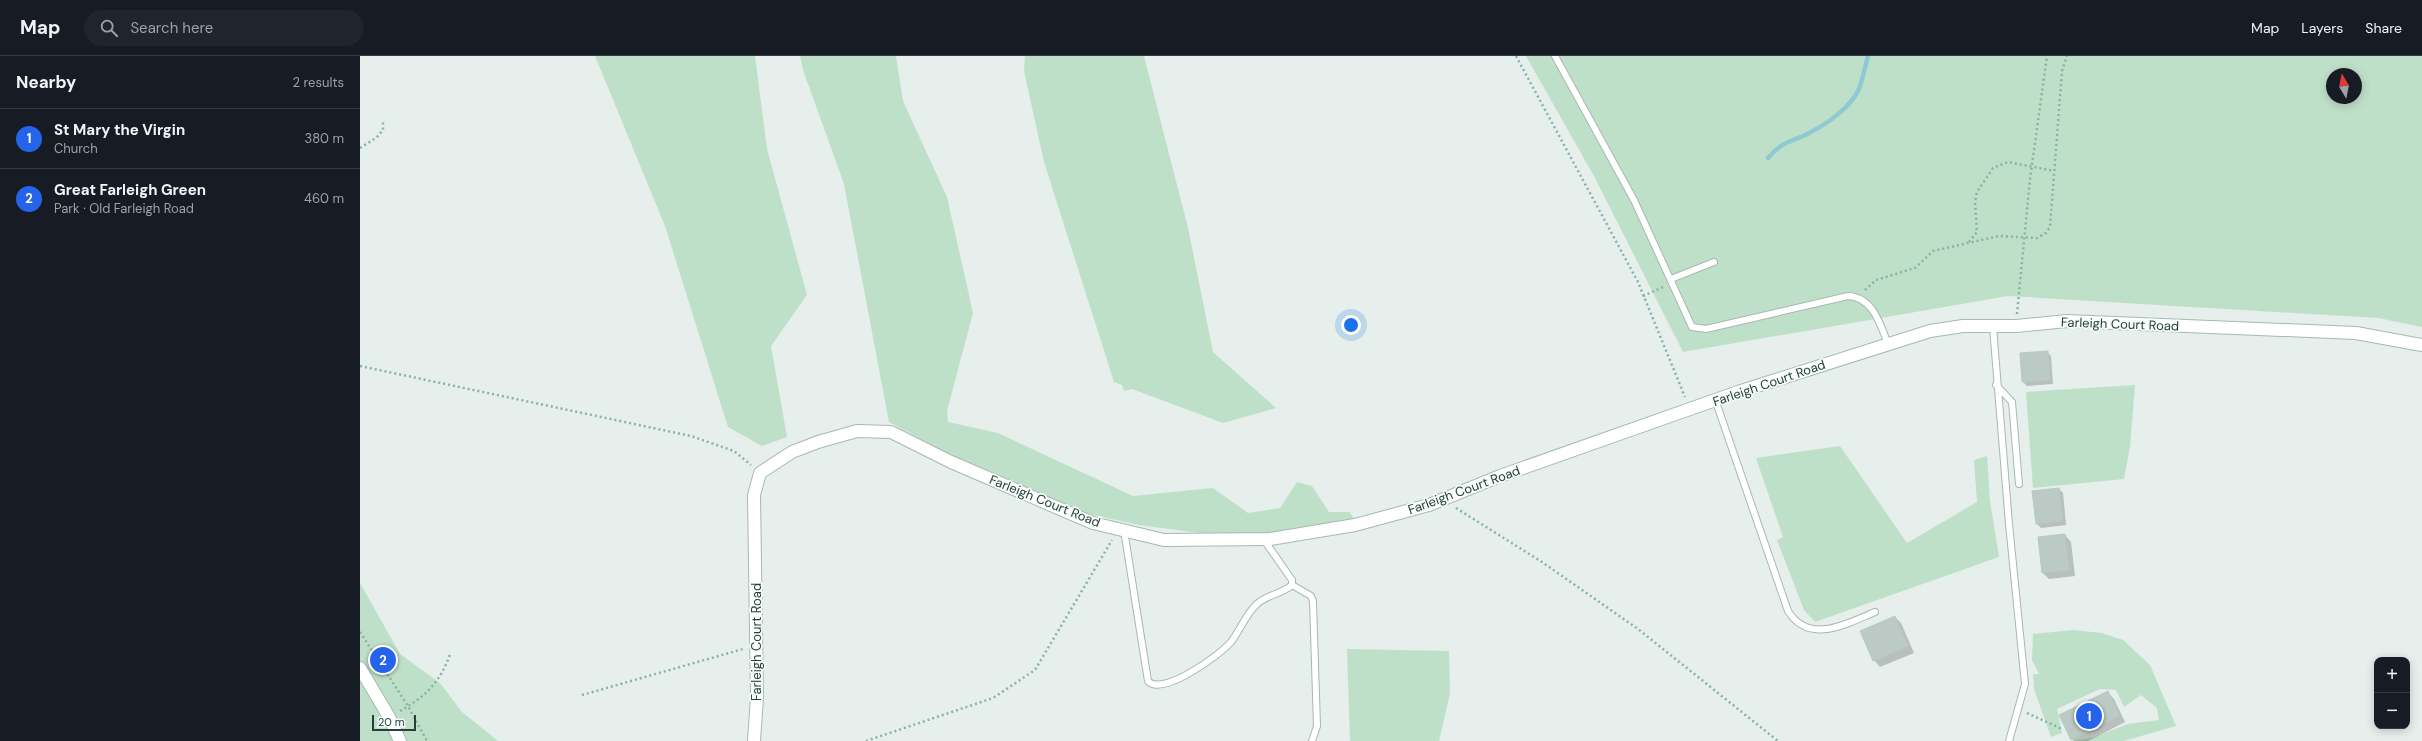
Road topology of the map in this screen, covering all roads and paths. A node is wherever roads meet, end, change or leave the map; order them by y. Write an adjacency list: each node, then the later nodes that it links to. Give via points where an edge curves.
1 (1516, 56): 13 (path, via 1638,282)
2 (1555, 56): 12 (lane, via 1634,200)
3 (2047, 56): 7 (path)
4 (2067, 56): 8 (path, via 2062,71)
5 (383, 121): 6 (path, via 383,130)
6 (360, 148)
7 (2031, 167): 8 (path); 9 (path); 10 (path, via 2008,162 1993,168 1977,192 1977,232)
8 (2054, 171): 9 (path, via 2050,227 2046,233 2036,238)
9 (2024, 237): 10 (path, via 1999,236); 15 (path)
10 (1968, 243): 14 (path, via 1933,251 1915,268 1876,280)
11 (1714, 262): 12 (lane)
12 (1672, 281): 13 (path); 14 (lane, via 1692,327 1706,329 1848,296)
13 (1643, 296): 22 (path, via 1672,370)
14 (1858, 296): 17 (lane, via 1872,308)
15 (2016, 326): 16 (street, Farleigh Court Road); 18 (street, Farleigh Court Road, via 2067,321 2356,333)
16 (1993, 327): 17 (street, Farleigh Court Road, via 1963,326 1930,331); 20 (lane)
17 (1888, 344): 21 (street, Farleigh Court Road, via 1753,387)
18 (2422, 345)
19 (360, 366): 23 (path, via 691,436 734,451)
20 (1996, 385): 24 (lane, via 2012,402); 36 (lane, via 2025,684)
21 (1716, 402): 22 (street, Farleigh Court Road); 29 (lane, via 1788,611 1795,623 1816,631 1842,626)
22 (1691, 409): 25 (street, Farleigh Court Road, via 1500,476)
23 (760, 473): 26 (street, Farleigh Court Road, via 792,452 818,442 857,431 891,432 951,462 1093,523); 31 (street, Farleigh Court Road, via 754,495)
24 (2019, 484)
25 (1442, 500): 27 (street, Farleigh Court Road, via 1355,525); 44 (path, via 1542,562 1638,629)
26 (1121, 530): 27 (street, Farleigh Court Road, via 1164,540); 28 (lane, via 1148,681 1151,686 1169,684 1223,650 1257,604); 42 (path, via 1035,670 993,698)
27 (1264, 540): 28 (lane, via 1292,580)
28 (1292, 585): 43 (lane, via 1311,596 1314,601 1317,726)
29 (1875, 612)
30 (360, 632): 35 (path)
31 (756, 648): 34 (path); 41 (street, Farleigh Court Road, via 757,697)
32 (451, 652): 35 (path, via 443,674)
33 (360, 668): 37 (street)
34 (582, 695)
35 (408, 706): 37 (path); 40 (path)
36 (2019, 711): 38 (path); 45 (lane)
37 (389, 717): 39 (street)
38 (2062, 729)
39 (400, 741)
40 (427, 741)
41 (754, 741)
42 (866, 741)
43 (1312, 741)
44 (1778, 741)
45 (2010, 741)

